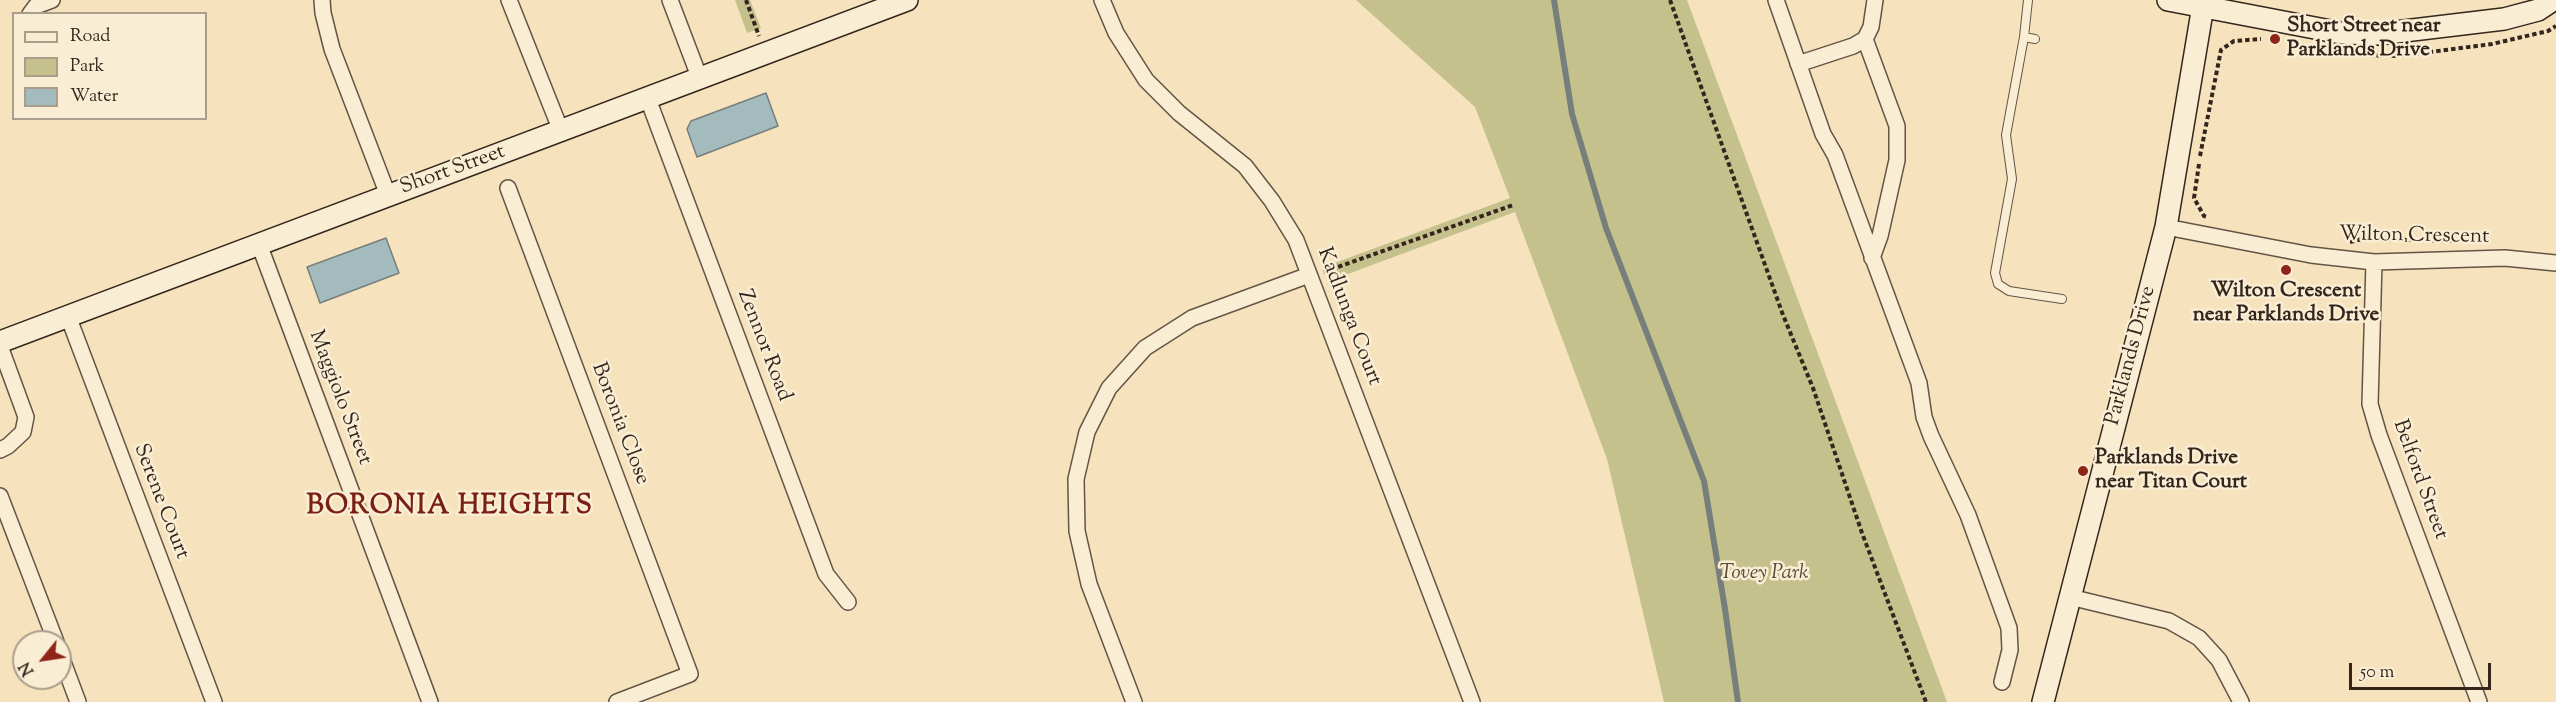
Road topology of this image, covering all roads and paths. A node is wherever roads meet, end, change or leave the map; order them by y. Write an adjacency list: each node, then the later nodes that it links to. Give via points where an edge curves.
1 (52, 0): 15 (street)
2 (322, 0): 28 (street, via 332,49)
3 (509, 0): 26 (street)
4 (670, 0): 24 (street)
5 (746, 0): 22 (path)
6 (907, 0): 22 (street, Short Street)
7 (1102, 0): 38 (street, Kadlunga Court, via 1116,33 1146,80 1179,114 1245,166 1272,201 1296,240)
8 (1670, 0): 55 (path)
9 (1776, 0): 23 (street)
10 (1875, 0): 18 (street)
11 (2028, 0): 17 (lane)
12 (2168, 0): 14 (street)
13 (2553, 0): 14 (street, via 2538,10 2504,19 2379,34 2341,33)
14 (2203, 6): 31 (street, Parklands Drive)
15 (32, 12)
16 (2556, 26): 21 (path, via 2548,32 2492,44 2398,56)
17 (2024, 37): 19 (lane); 39 (lane, via 2006,135 2012,179 1995,273 1998,284 2009,291)
18 (1865, 39): 23 (street); 35 (street, via 1897,126 1898,160 1881,236)
19 (2035, 39)
20 (2268, 41): 30 (path, via 2234,41 2221,50 2194,198 2204,216)
21 (2343, 53)
22 (766, 54): 24 (street, Short Street)
23 (1798, 64): 35 (street)
24 (700, 79): 25 (street, Short Street)
25 (648, 99): 26 (street, Short Street); 45 (street, Zennor Road, via 826,574)
26 (561, 130): 28 (street, Short Street)
27 (508, 188): 52 (street, Boronia Close, via 690,674)
28 (388, 195): 34 (street, Short Street)
29 (1513, 205): 38 (path)
30 (2214, 219)
31 (2166, 227): 36 (street, Wilton Crescent, via 2311,255); 44 (street, Parklands Drive)
32 (2465, 241): 33 (path, via 2363,239)
33 (2345, 243)
34 (259, 244): 40 (street, Short Street); 51 (street, Maggiolo Street)
35 (1872, 258): 47 (street, via 1919,383 1931,436 1968,515 2009,628 2010,650)
36 (2374, 262): 37 (street, Wilton Crescent, via 2505,258); 58 (street, Belford Street, via 2370,404)
37 (2556, 263)
38 (1309, 275): 53 (street, via 1192,318 1145,348 1109,388 1087,432 1076,478 1077,531 1089,584); 54 (street, Kadlunga Court)
39 (2062, 299)
40 (68, 316): 41 (street, Short Street); 50 (street, Serene Court)
41 (0, 344): 42 (street, via 26,417 23,432)
42 (0, 450)
43 (0, 496): 46 (street)
44 (2070, 597): 56 (street, Parklands Drive); 57 (street, via 2169,621 2199,638 2219,660)
45 (848, 602)
46 (51, 630)
47 (2002, 682)
48 (72, 686): 49 (street)
49 (78, 702)
50 (214, 702)
51 (430, 702)
52 (617, 702)
53 (1134, 702)
54 (1472, 702)
55 (1926, 702)
56 (2043, 702)
57 (2241, 702)
58 (2480, 702)

